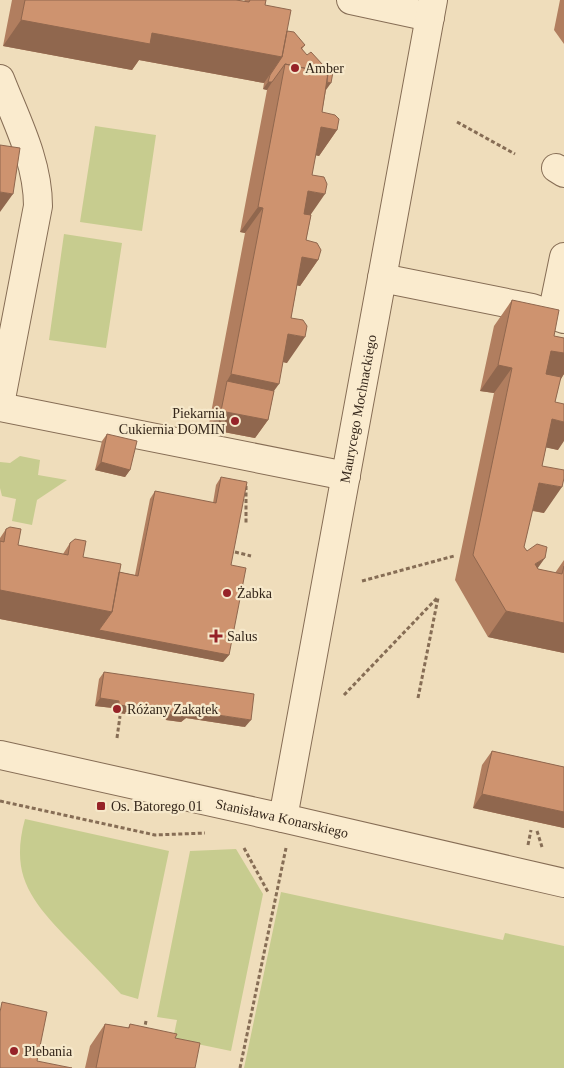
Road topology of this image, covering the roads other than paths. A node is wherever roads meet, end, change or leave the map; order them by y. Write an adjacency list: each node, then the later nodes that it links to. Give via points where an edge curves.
1 (351, 0): 2 (street)
2 (432, 8): 5 (street, Maurycego Mochnackiego)
3 (0, 79): 7 (street, via 32,162 38,206)
4 (564, 256): 6 (street)
5 (382, 278): 6 (street, via 520,305); 8 (street, Maurycego Mochnackiego)
6 (558, 317)
7 (0, 406): 8 (street)
8 (346, 476): 10 (street, Maurycego Mochnackiego)
9 (0, 755): 10 (street, Stanisława Konarskiego)
10 (285, 831): 11 (street, Stanisława Konarskiego)
11 (564, 883)

